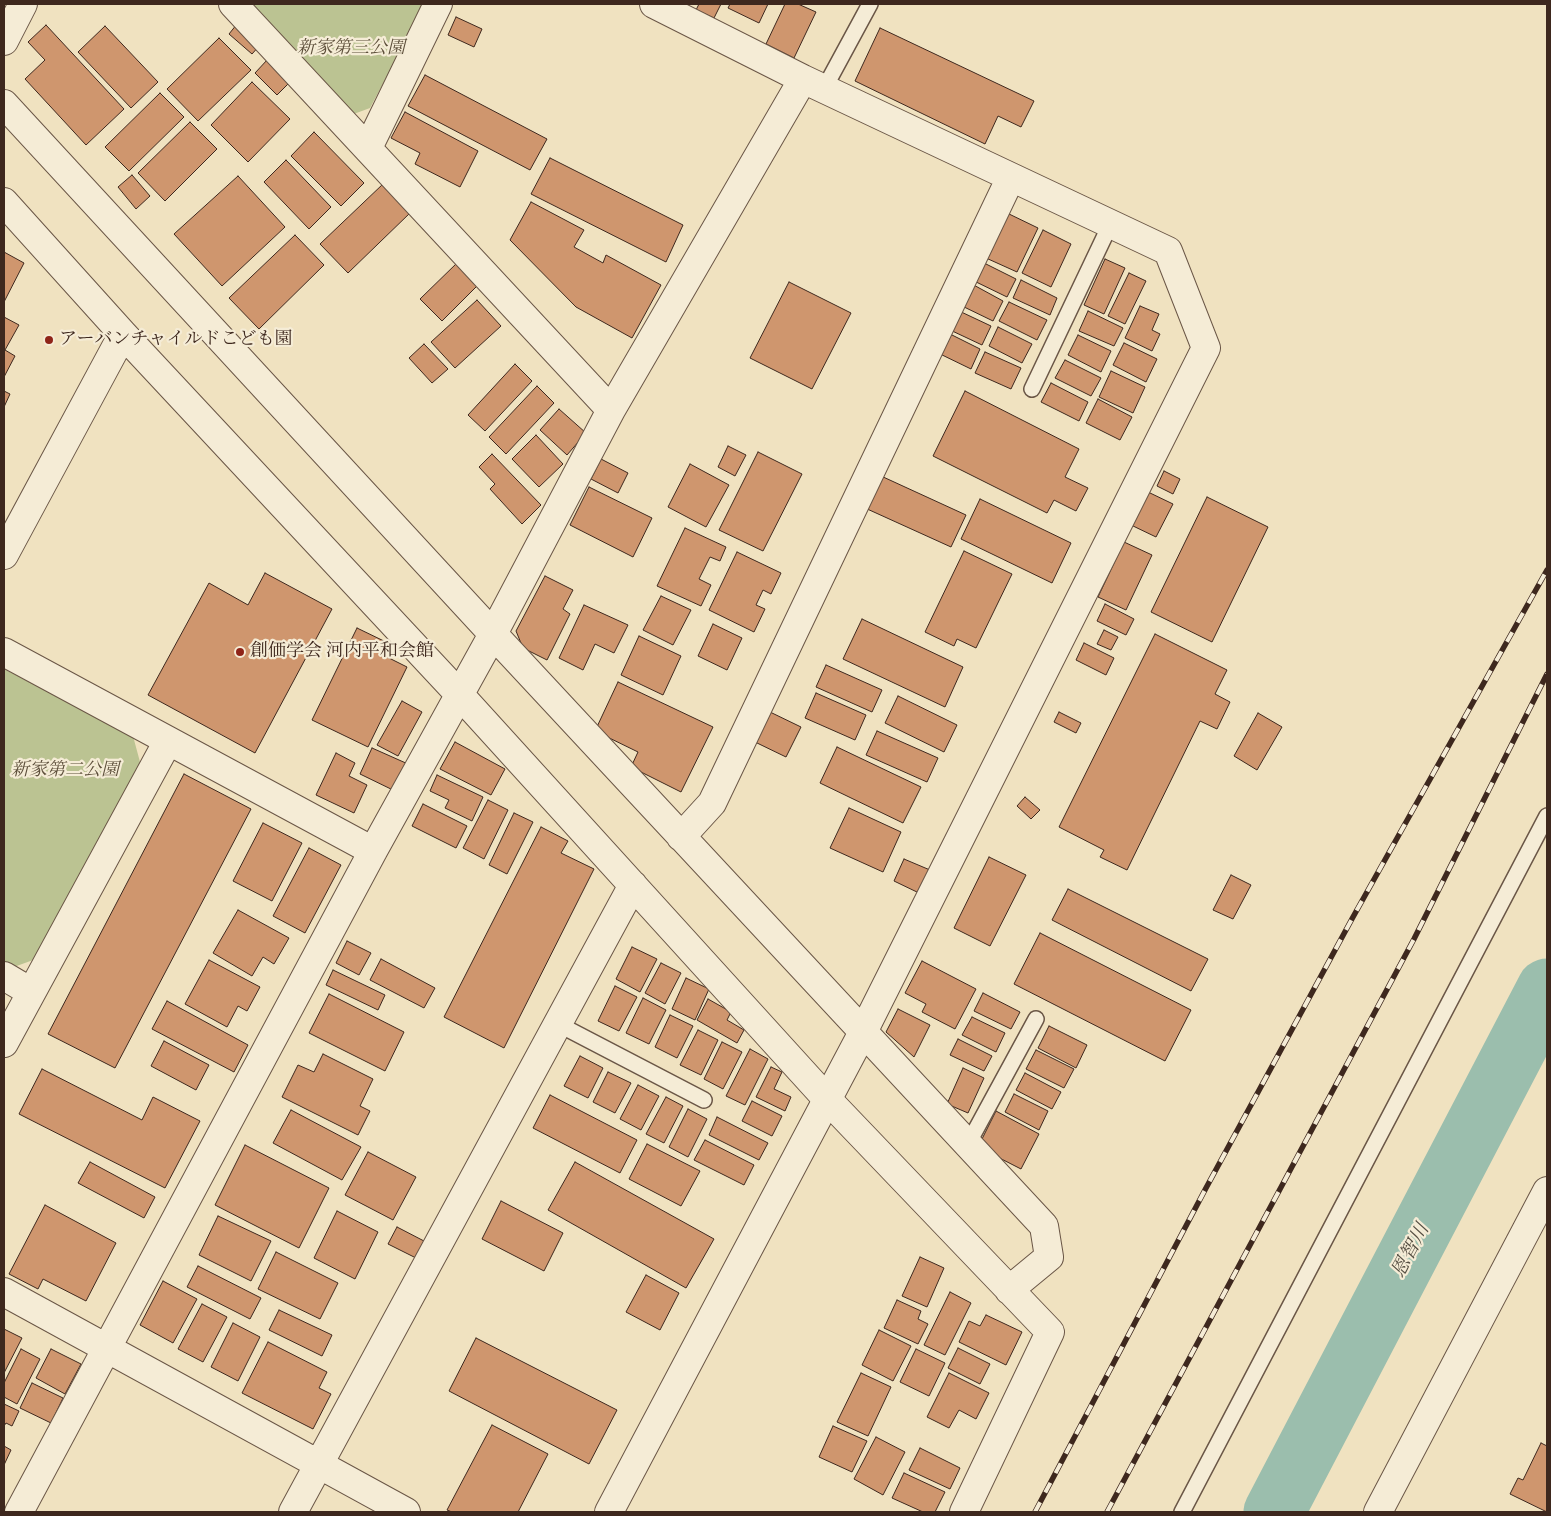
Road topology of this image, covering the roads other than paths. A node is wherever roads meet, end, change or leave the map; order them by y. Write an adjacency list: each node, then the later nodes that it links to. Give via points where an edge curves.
1 (23, 4): 6 (street)
2 (233, 4): 9 (street)
3 (438, 4): 9 (street)
4 (654, 4): 7 (street)
5 (870, 4): 7 (lane)
6 (4, 41)
7 (814, 84): 10 (street); 15 (street)
8 (4, 104): 17 (street)
9 (368, 148): 15 (street)
10 (1011, 177): 12 (street); 22 (street, via 712,803)
11 (4, 202): 13 (street)
12 (1110, 224): 14 (lane); 29 (street, via 1168,251 1206,348)
13 (123, 334): 16 (street); 19 (street)
14 (1032, 389)
15 (612, 410): 17 (street)
16 (4, 555)
17 (493, 634): 19 (street); 22 (street)
18 (4, 652): 20 (street)
19 (458, 694): 23 (street); 24 (street)
20 (168, 741): 23 (street); 26 (street)
21 (1547, 816): 44 (lane)
22 (681, 836): 29 (street)
23 (373, 851): 37 (street)
24 (633, 885): 28 (street); 31 (street)
25 (4, 976): 26 (street)
26 (31, 992): 30 (street)
27 (1036, 1019): 33 (lane)
28 (558, 1024): 32 (lane); 38 (street)
29 (863, 1032): 31 (street); 33 (street)
30 (4, 1043)
31 (828, 1099): 35 (street); 42 (street)
32 (704, 1100)
33 (968, 1144): 35 (street, via 1044,1226 1049,1256)
34 (1547, 1191): 45 (street)
35 (1009, 1290): 43 (street, via 1050,1332)
36 (4, 1292): 37 (street)
37 (108, 1348): 38 (street); 39 (street)
38 (318, 1464): 40 (street); 41 (street)
39 (19, 1512)
40 (293, 1512)
41 (406, 1512)
42 (609, 1512)
43 (964, 1512)
44 (1182, 1512)
45 (1378, 1512)

